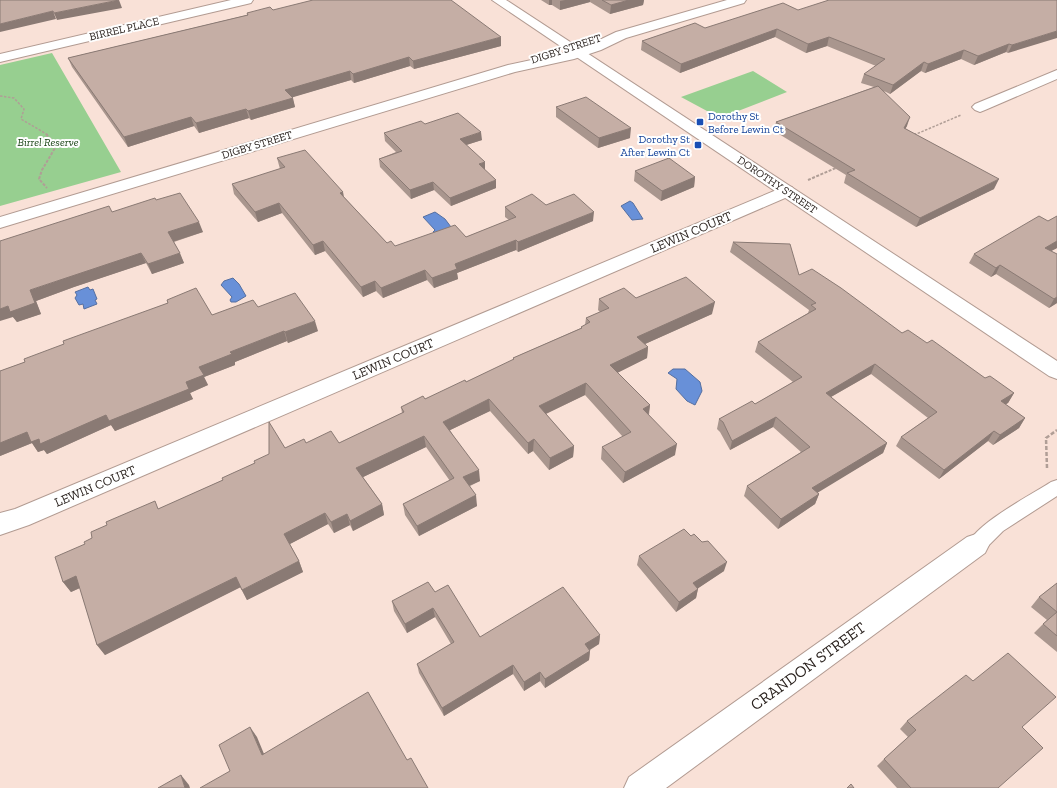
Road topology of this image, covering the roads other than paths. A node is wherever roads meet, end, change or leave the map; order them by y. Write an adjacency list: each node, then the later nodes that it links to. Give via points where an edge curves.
1 (247, 0): 5 (street, BIRREL PLACE)
2 (498, 0): 4 (street, DOROTHY STREET)
3 (740, 0): 4 (street, DIGBY STREET)
4 (573, 50): 8 (street, DOROTHY STREET); 9 (street, DIGBY STREET, via 551,61 513,68)
5 (0, 58)
6 (1057, 74): 7 (street)
7 (980, 107)
8 (786, 191): 10 (street, DOROTHY STREET); 12 (street, LEWIN COURT, via 20,518)
9 (0, 223)
10 (1057, 371)
11 (1052, 490): 13 (lane, via 997,526)
12 (0, 524)
13 (976, 545): 14 (street, CRANDON STREET)
14 (640, 788)

